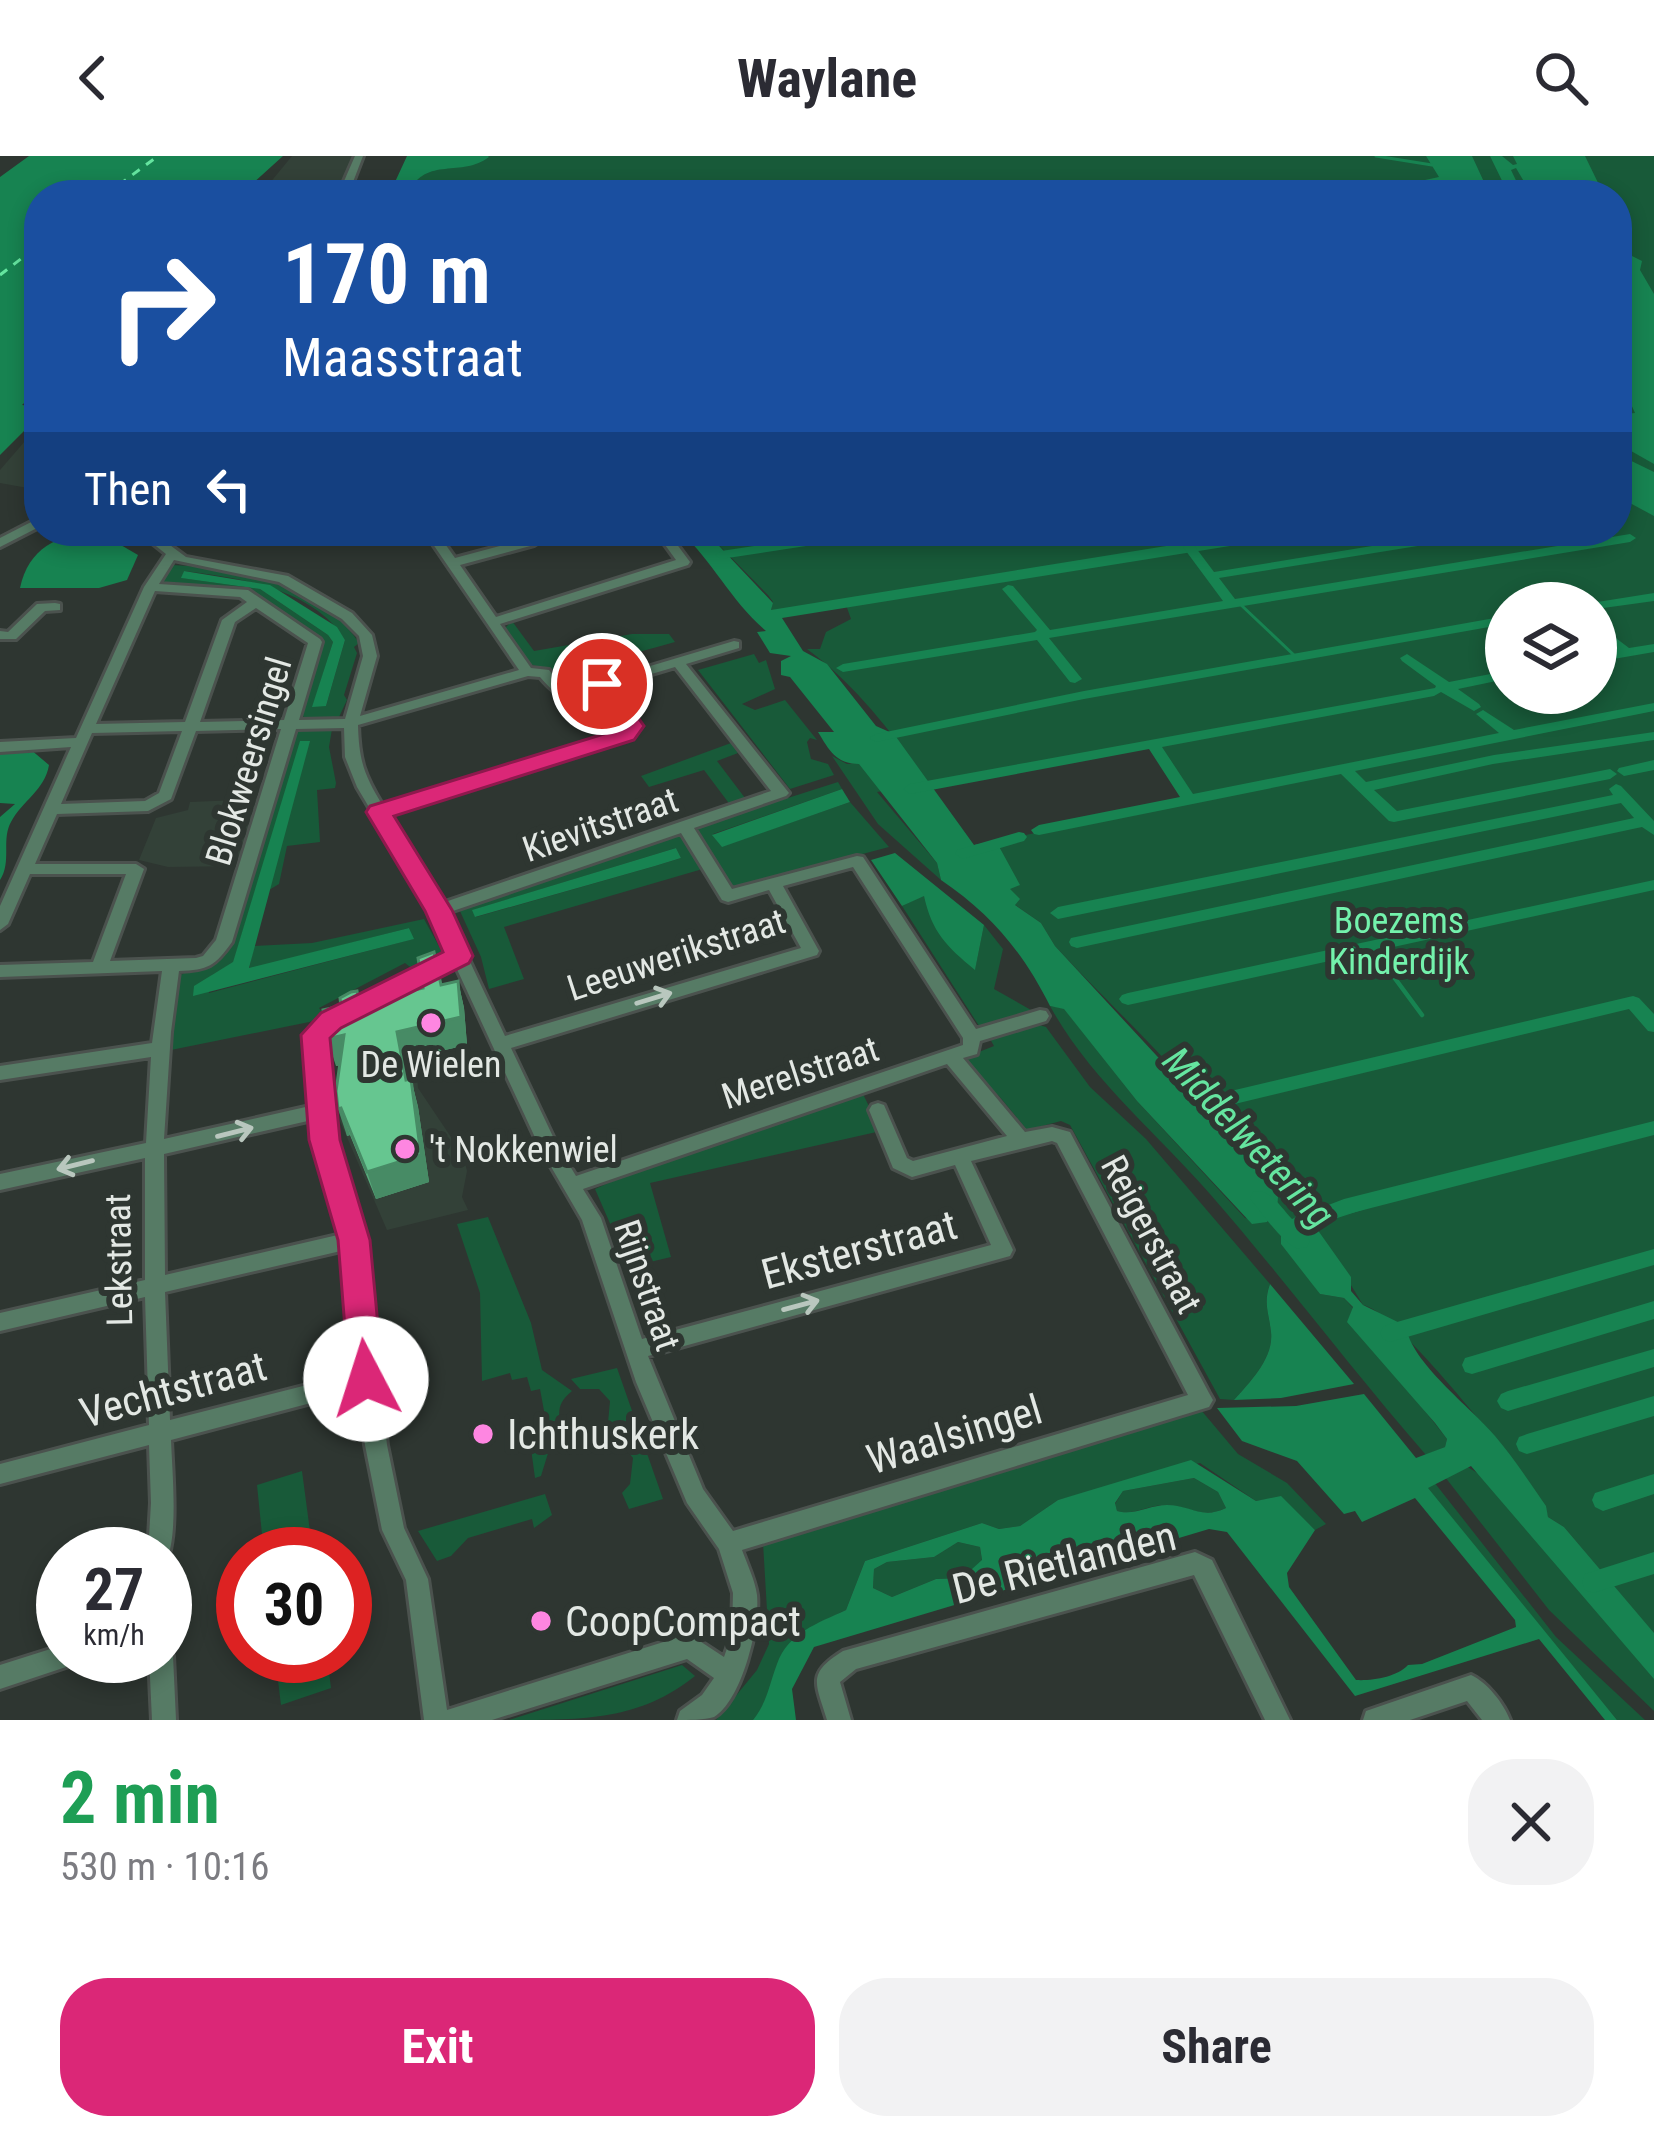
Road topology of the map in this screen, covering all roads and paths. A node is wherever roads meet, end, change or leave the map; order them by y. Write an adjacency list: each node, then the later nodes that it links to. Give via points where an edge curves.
1 (160, 546): 5 (street)
2 (441, 546): 6 (street)
3 (511, 546): 6 (street)
4 (672, 546): 10 (street, via 684,562)
5 (171, 556): 7 (street); 16 (street, via 271,574 357,625 370,656)
6 (450, 559): 10 (street)
7 (150, 586): 8 (street, Blokweersingel, via 243,593); 19 (street)
8 (256, 602): 17 (street, Blokweersingel, via 315,642); 18 (street, via 229,620)
9 (56, 607): 11 (street)
10 (492, 622): 14 (street)
11 (0, 635)
12 (734, 645): 13 (street)
13 (677, 661): 15 (street); 23 (street, Kievitstraat, via 781,793)
14 (527, 672): 15 (street, via 548,675 564,694); 16 (street)
15 (602, 684): 22 (street, via 632,726 626,735)
16 (351, 723): 17 (street); 22 (street, Rijnstraat, via 352,757)
17 (293, 724): 18 (street); 29 (street, Blokweersingel, via 224,942 209,960)
18 (192, 726): 19 (street); 21 (street, via 158,804)
19 (85, 736): 20 (street); 21 (street)
20 (0, 747)
21 (50, 809): 24 (street)
22 (379, 812): 26 (street, Rijnstraat)
23 (686, 828): 25 (street, via 728,896); 26 (street, Kievitstraat)
24 (26, 869): 27 (street); 30 (street, via 136,869)
25 (775, 886): 33 (street, via 857,861); 34 (street, Leeuwerikstraat, one-way to 25, via 811,951)
26 (439, 910): 28 (street, Rijnstraat)
27 (0, 924)
28 (459, 956): 34 (street, Rijnstraat); 39 (street, via 316,1035)
29 (171, 965): 30 (street); 35 (street, Lekstraat)
30 (99, 967): 31 (street)
31 (0, 970)
32 (1040, 1016): 33 (street, Merelstraat)
33 (972, 1037): 36 (street, Merelstraat, via 971,1049)
34 (501, 1044): 44 (street, Rijnstraat)
35 (159, 1048): 37 (street); 41 (street, Lekstraat)
36 (951, 1056): 40 (street); 44 (street, Merelstraat)
37 (0, 1073)
38 (878, 1110): 42 (street, via 900,1163 912,1169)
39 (320, 1111): 41 (street, one-way to 39); 45 (street)
40 (1022, 1140): 42 (street); 50 (street, Reigerstraat, via 1063,1137)
41 (151, 1149): 43 (street, one-way to 43); 46 (street, Lekstraat)
42 (960, 1156): 48 (street, Eksterstraat, one-way to 42, via 1003,1250)
43 (0, 1182)
44 (571, 1184): 48 (street, Rijnstraat, via 591,1218)
45 (354, 1240): 46 (street); 49 (street)
46 (156, 1284): 47 (street); 51 (street, Lekstraat)
47 (0, 1322)
48 (636, 1350): 54 (street, Rijnstraat, via 695,1496)
49 (366, 1379): 51 (street, Vechtstraat); 60 (street, via 393,1530 417,1580)
50 (1202, 1400): 54 (street, Waalsingel)
51 (160, 1432): 52 (street, Vechtstraat); 53 (street, Lekstraat)
52 (0, 1474)
53 (159, 1527)
54 (728, 1543): 56 (street, Rijnstraat, via 745,1593 745,1634)
55 (36, 1666): 57 (street)
56 (730, 1675): 61 (street, via 688,1646); 62 (street)
57 (0, 1677)
58 (162, 1683): 59 (street)
59 (164, 1720)
60 (436, 1720)
61 (453, 1720)
62 (689, 1720)
63 (839, 1720): 64 (street, De Rietlanden, via 829,1682 850,1659 1195,1563)
64 (1278, 1720)
65 (1376, 1720): 66 (street, via 1471,1688)
66 (1498, 1720)

